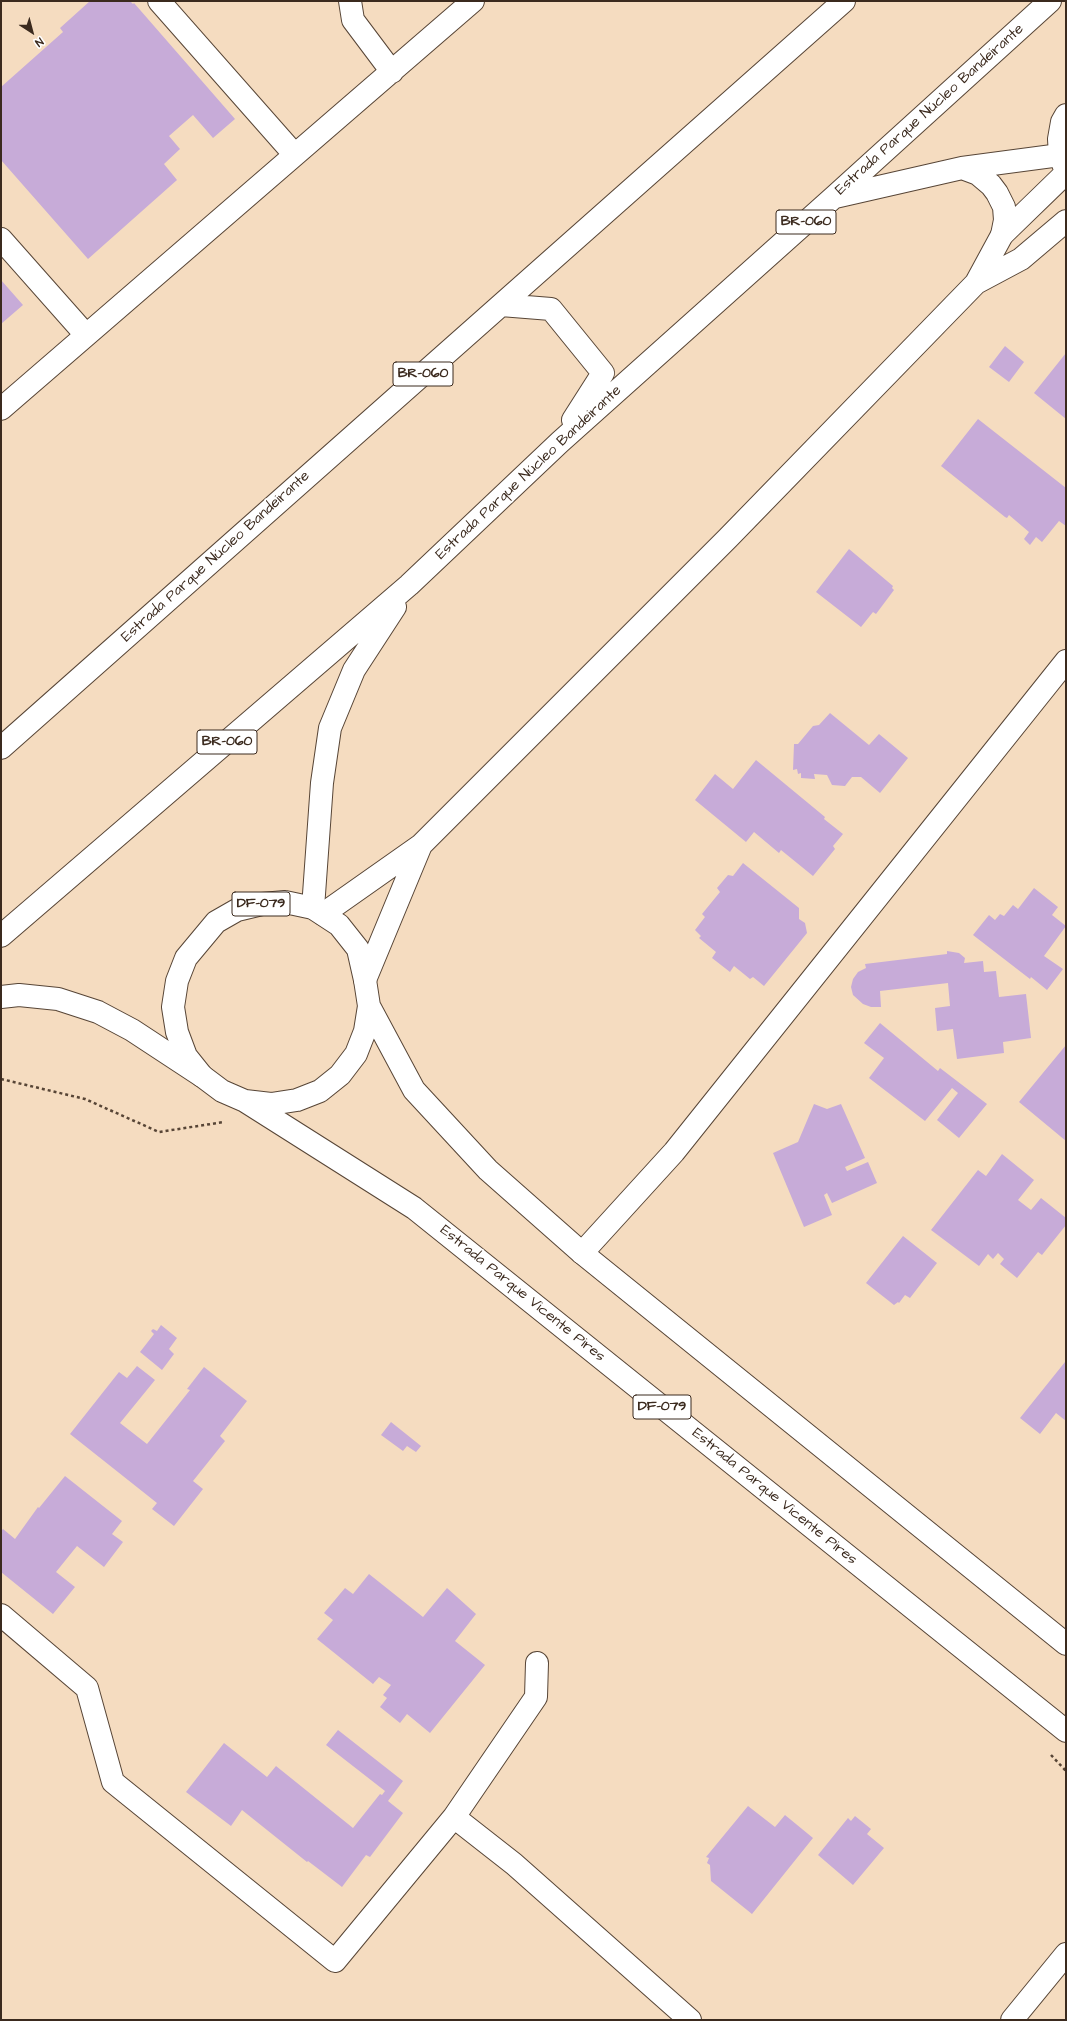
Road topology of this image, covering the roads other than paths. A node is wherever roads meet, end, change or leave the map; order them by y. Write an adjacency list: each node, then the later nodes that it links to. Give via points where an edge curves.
1 (159, 1): 8 (main road)
2 (350, 1): 6 (main road, via 353,20)
3 (472, 1): 6 (main road)
4 (844, 1): 16 (main road, Estrada Parque Núcleo Bandeirante / BR-060)
5 (1050, 1): 11 (main road, Estrada Parque Núcleo Bandeirante / BR-060)
6 (392, 72): 8 (main road)
7 (1066, 115): 9 (main road, via 1059,139)
8 (294, 154): 17 (main road)
9 (1064, 167): 10 (main road); 13 (main road)
10 (962, 168): 11 (main road); 13 (main road, via 978,174 997,193 1004,207)
11 (834, 197): 19 (main road, Estrada Parque Núcleo Bandeirante / BR-060)
12 (1066, 221): 15 (main road, via 1020,259)
13 (1002, 235): 15 (main road)
14 (1, 240): 17 (main road)
15 (976, 283): 23 (main road, via 728,538)
16 (501, 305): 19 (main road, via 551,310 603,372); 22 (main road, Estrada Parque Núcleo Bandeirante / BR-060)
17 (86, 335): 18 (main road)
18 (1, 409)
19 (560, 442): 20 (main road, Estrada Parque Núcleo Bandeirante / BR-060)
20 (409, 585): 24 (main road, via 354,670 330,728 322,783); 25 (main road, Estrada Parque Núcleo Bandeirante / BR-060)
21 (1066, 661): 31 (main road, via 674,1152)
22 (1, 748)
23 (421, 845): 24 (main road); 26 (main road)
24 (318, 911): 26 (main road, Estrada Parque Vicente Pires / DF-079, via 339,925 358,949); 29 (main road, Estrada Parque Vicente Pires / DF-079, via 285,902 237,910 216,922 186,958 177,982 173,1007 176,1032 186,1056)
25 (1, 936)
26 (366, 980): 28 (main road, Estrada Parque Vicente Pires / DF-079)
27 (1, 997): 29 (main road, via 19,995 58,999 98,1012 132,1030)
28 (369, 1006): 30 (main road, Estrada Parque Vicente Pires / DF-079, via 366,1031 356,1054 340,1075 320,1091 297,1100 271,1104); 31 (main road, Estrada Parque Vicente Pires / DF-079, via 414,1090 488,1170)
29 (202, 1076): 30 (main road, Estrada Parque Vicente Pires / DF-079, via 222,1091)
30 (246, 1101): 35 (main road, Estrada Parque Vicente Pires / DF-079, via 414,1208)
31 (582, 1253): 33 (main road, Estrada Parque Vicente Pires / DF-079)
32 (1, 1615): 36 (main road, via 87,1688 114,1782 335,1961)
33 (1066, 1644)
34 (537, 1663): 36 (main road, via 536,1698)
35 (1066, 1731)
36 (454, 1817): 38 (main road, via 514,1864)
37 (1066, 1954): 39 (main road)
38 (690, 2020)
39 (1012, 2020)

